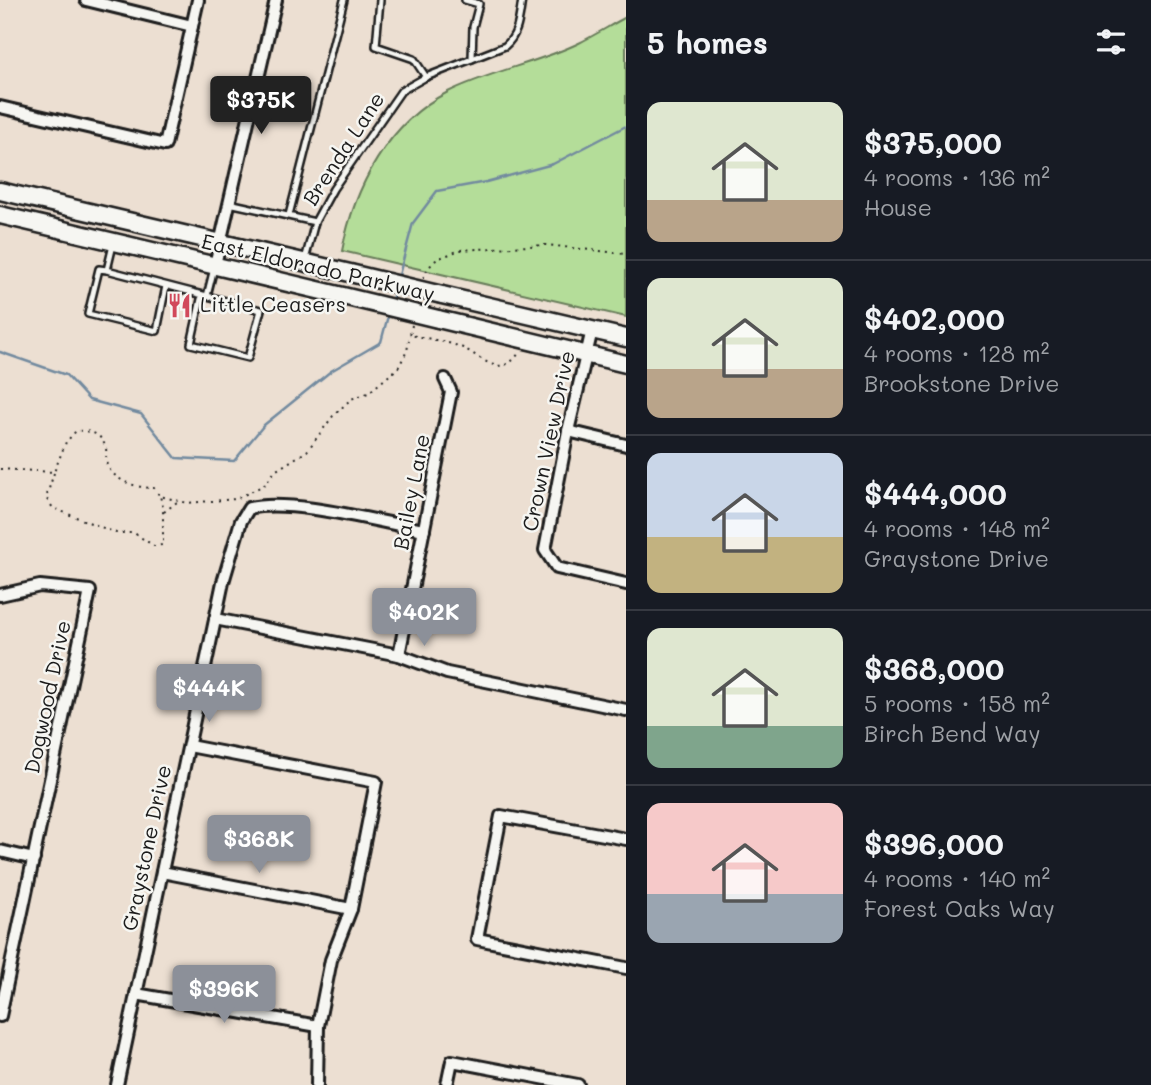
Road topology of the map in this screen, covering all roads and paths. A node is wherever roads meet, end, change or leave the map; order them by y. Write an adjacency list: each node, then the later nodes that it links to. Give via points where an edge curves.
1 (86, 0): 8 (street)
2 (198, 0): 8 (street)
3 (276, 0): 13 (street)
4 (344, 0): 15 (lane)
5 (380, 0): 10 (lane, via 376,46 414,59)
6 (464, 0): 9 (lane, via 479,4)
7 (522, 0): 9 (lane, Brenda Lane, via 513,39)
8 (192, 26): 11 (street, via 165,145)
9 (472, 59): 10 (lane, Brenda Lane)
10 (426, 77): 16 (lane, Brenda Lane, via 401,91 391,103)
11 (0, 107)
12 (0, 191): 18 (main road, East Eldorado Parkway)
13 (229, 203): 15 (lane); 18 (street)
14 (0, 215): 17 (main road, East Eldorado Parkway)
15 (289, 215): 16 (lane)
16 (315, 222): 20 (lane, Brenda Lane)
17 (114, 242): 21 (main road, East Eldorado Parkway); 22 (lane)
18 (219, 243): 20 (main road, East Eldorado Parkway); 21 (street)
19 (626, 254): 24 (path, via 546,246 460,250 437,259 423,276)
20 (304, 262): 27 (main road, East Eldorado Parkway, bridge)
21 (215, 265): 25 (lane); 31 (main road, East Eldorado Parkway, bridge)
22 (107, 270): 23 (lane); 23 (lane, via 99,269 88,314 157,331)
23 (166, 286): 25 (lane)
24 (421, 288)
25 (207, 296): 25 (lane, via 201,299 191,344 248,358 261,310)
26 (413, 323): 28 (path)
27 (592, 330): 29 (main road, East Eldorado Parkway); 31 (street, Crown View Drive)
28 (410, 335): 30 (path, via 460,347 493,366 508,364); 39 (path, via 398,368 368,393 351,399 307,451 275,471 266,484 236,499)
29 (626, 338)
30 (521, 349)
31 (587, 355): 32 (main road, East Eldorado Parkway); 34 (street, Crown View Drive)
32 (626, 364)
33 (445, 379): 41 (street, Bailey Lane, via 451,393)
34 (568, 431): 35 (street); 42 (street, Crown View Drive, via 545,550 556,568)
35 (626, 445)
36 (0, 469): 37 (path)
37 (54, 472): 38 (path, via 66,442 76,431 89,430 100,437 111,471 140,488 155,488); 40 (path, via 46,498 52,508 116,533 163,545)
38 (160, 496): 39 (path); 40 (path)
39 (177, 502): 40 (path)
40 (163, 512)
41 (424, 530): 44 (street, Graystone Drive, via 309,509 249,508 241,521); 45 (street, Bailey Lane)
42 (626, 584)
43 (0, 595): 50 (street, Dogwood Drive, via 40,586 90,591)
44 (215, 619): 45 (street); 47 (street, Graystone Drive)
45 (399, 655): 46 (street, via 447,673)
46 (626, 710)
47 (188, 746): 51 (street, Graystone Drive); 52 (street, via 376,782)
48 (626, 839): 53 (street, via 501,816 477,939)
49 (0, 851): 50 (street)
50 (34, 859): 54 (street, Dogwood Drive)
51 (162, 872): 52 (street); 55 (street, Graystone Drive)
52 (351, 909): 57 (street, via 331,960)
53 (626, 968)
54 (4, 976): 56 (street, Dogwood Drive)
55 (136, 994): 57 (street); 58 (street, Graystone Drive)
56 (0, 1016)
57 (318, 1026): 59 (street)
58 (117, 1085)
59 (317, 1085)
60 (447, 1085): 61 (street, via 452,1061)
61 (578, 1085)

